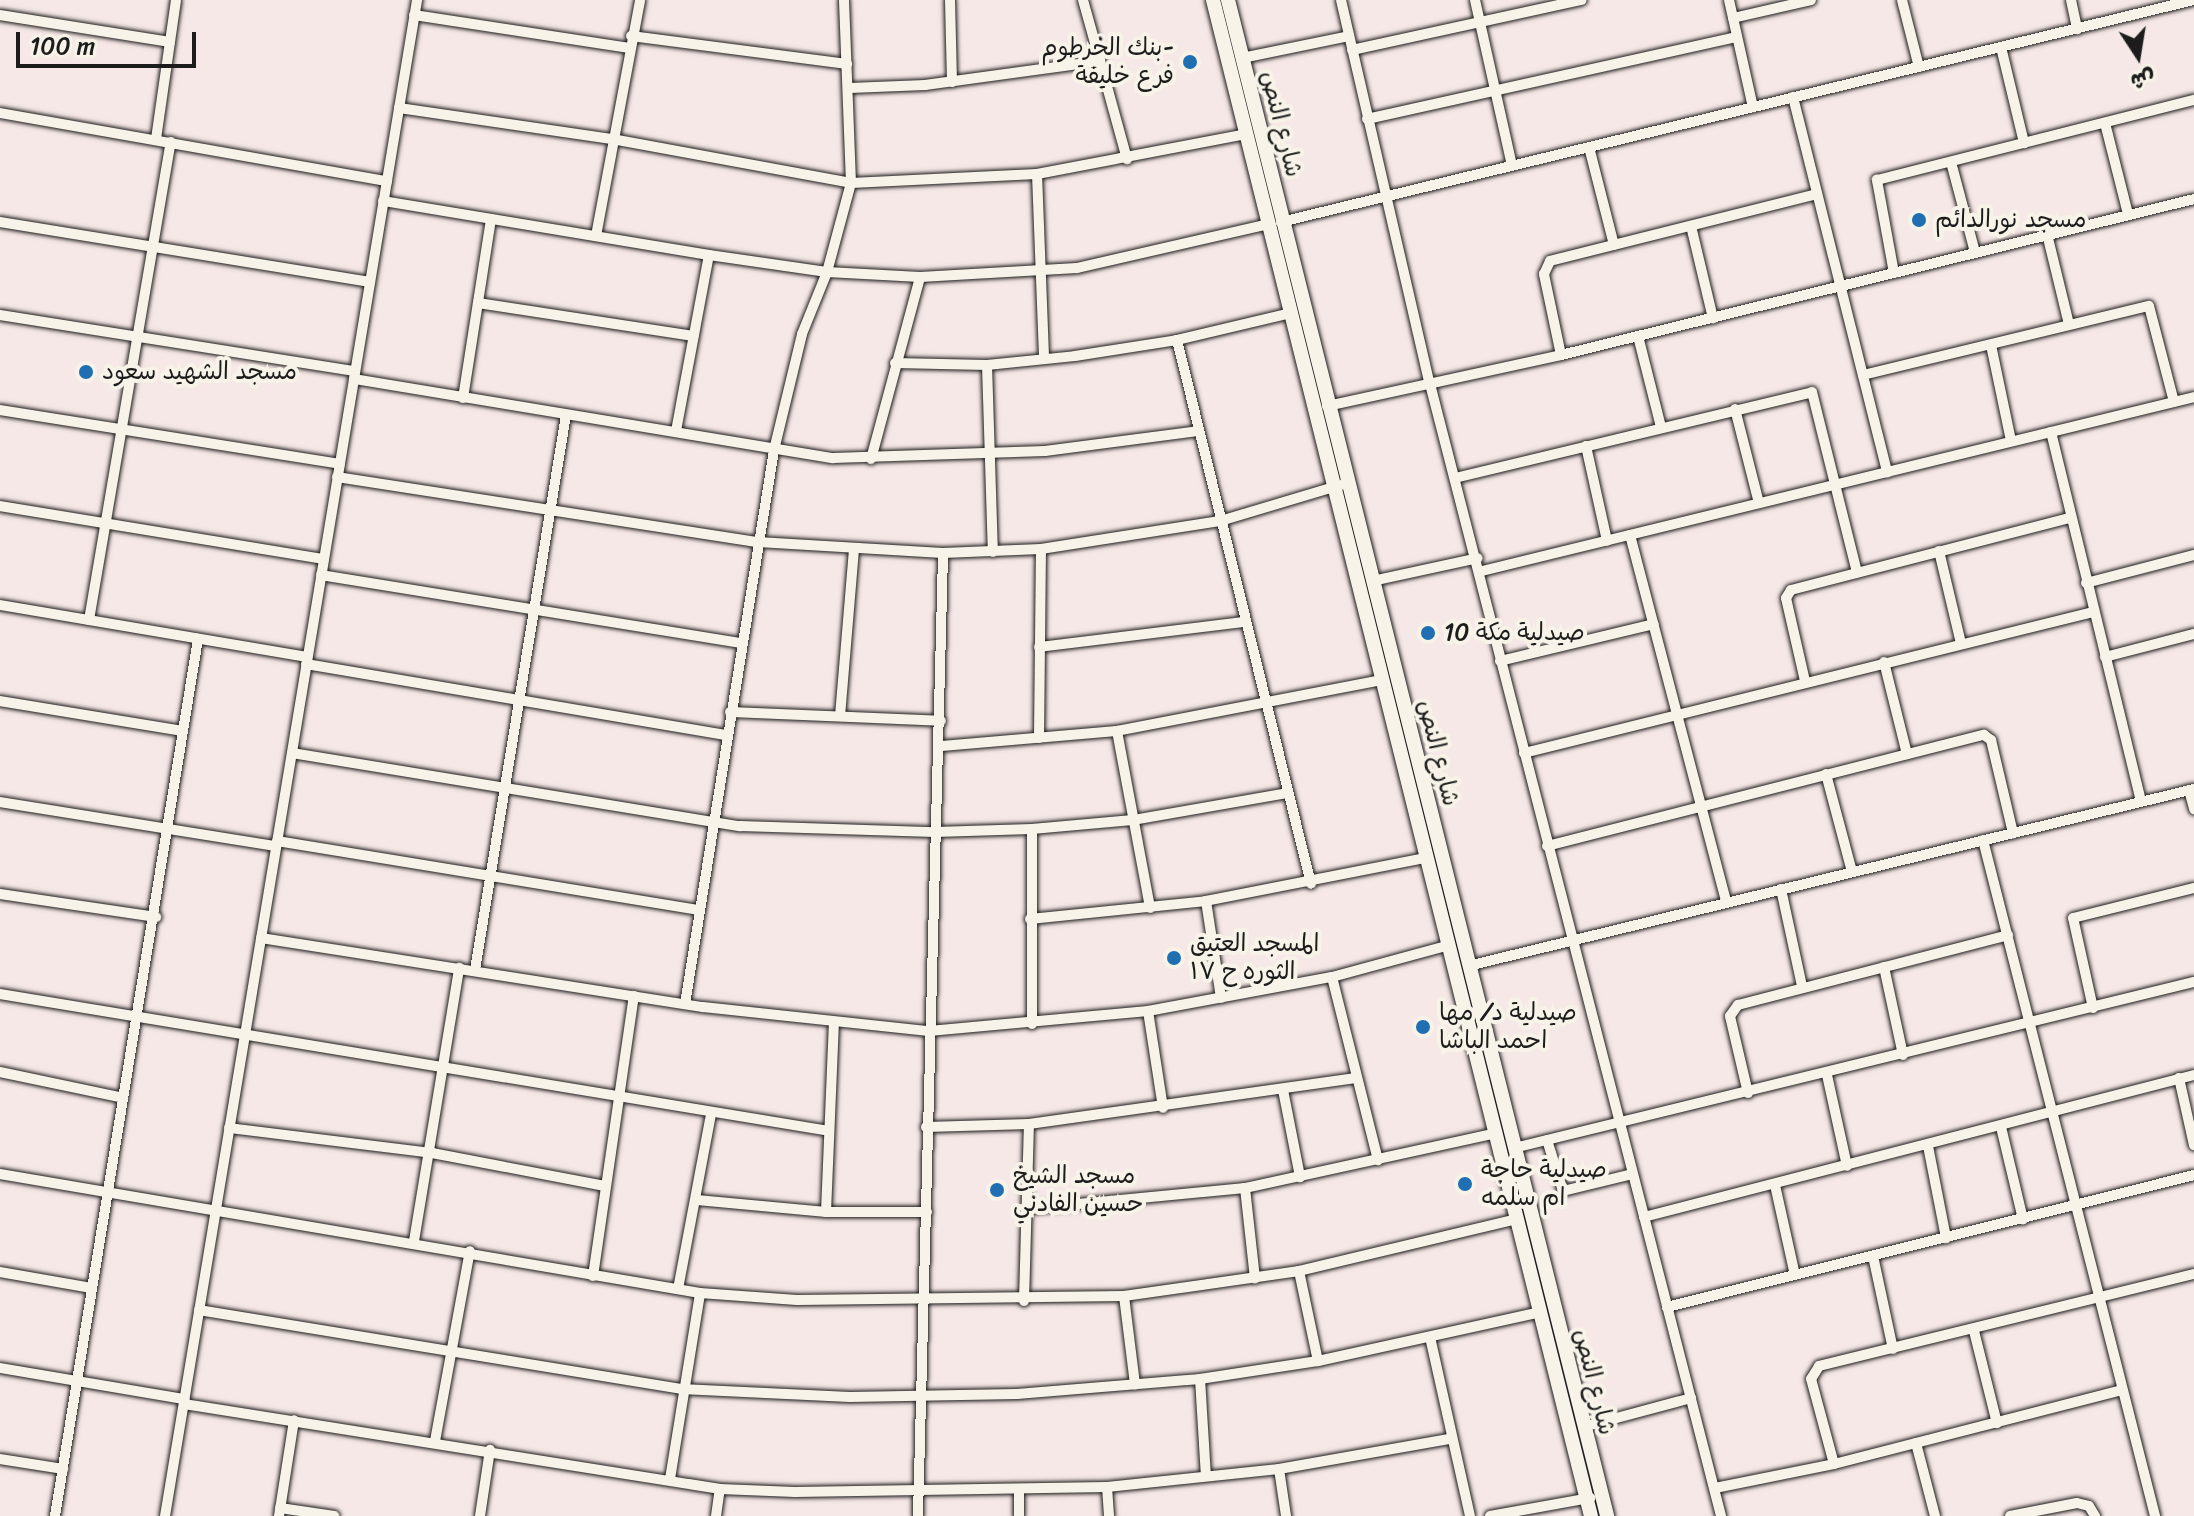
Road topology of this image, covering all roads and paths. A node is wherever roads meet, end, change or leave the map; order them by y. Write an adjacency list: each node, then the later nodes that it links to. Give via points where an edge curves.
1 (176, 0): 25 (street)
2 (417, 0): 18 (street)
3 (640, 0): 22 (street)
4 (844, 0): 31 (street)
5 (950, 0): 33 (street)
6 (1083, 0): 30 (street)
7 (1213, 0): 43 (main road, شارع النص)
8 (1228, 0): 29 (main road, شارع النص)
9 (1341, 0): 23 (street)
10 (1475, 0): 20 (street)
11 (1582, 0): 20 (street)
12 (1729, 0): 19 (street)
13 (1811, 0): 19 (street)
14 (1902, 0): 32 (street)
15 (2071, 0): 21 (street)
16 (2194, 0): 21 (street)
17 (0, 15): 25 (street)
18 (414, 15): 27 (street); 39 (street)
19 (1733, 18): 24 (street)
20 (1480, 23): 28 (street); 35 (street)
21 (2077, 29): 26 (street)
22 (631, 36): 27 (street); 31 (street)
23 (1349, 36): 28 (street); 29 (street)
24 (1737, 37): 35 (street); 38 (street)
25 (170, 42): 44 (street)
26 (2001, 47): 32 (street); 47 (street)
27 (629, 48): 45 (street)
28 (1352, 50): 41 (street)
29 (1242, 58): 62 (main road, شارع النص)
30 (1100, 61): 33 (street); 49 (street)
31 (847, 64): 34 (street)
32 (1919, 67): 36 (street)
33 (952, 82): 34 (street)
34 (850, 88): 54 (street)
35 (1495, 92): 41 (street); 51 (street)
36 (1793, 97): 38 (street); 55 (street)
37 (2194, 100): 42 (street)
38 (1753, 107): 48 (street)
39 (399, 108): 45 (street); 53 (street)
40 (0, 113): 44 (street)
41 (1367, 119): 56 (street)
42 (2105, 123): 47 (street); 59 (street)
43 (1247, 134): 49 (street); 62 (main road, شارع النص)
44 (156, 139): 46 (street)
45 (612, 139): 54 (street); 65 (street)
46 (171, 142): 53 (street); 67 (street)
47 (2024, 143): 50 (street)
48 (1589, 147): 51 (street); 66 (street)
49 (1127, 159): 52 (street)
50 (1951, 162): 68 (street); 72 (street, via 1875,183)
51 (1512, 165): 56 (street)
52 (1037, 174): 54 (street); 71 (street)
53 (387, 181): 58 (street)
54 (851, 183): 70 (street)
55 (1817, 194): 63 (street); 75 (street)
56 (1383, 196): 62 (street); 92 (street)
57 (2194, 199): 59 (street)
58 (383, 201): 60 (street); 74 (street)
59 (2128, 214): 64 (street)
60 (491, 219): 65 (street); 76 (street)
61 (0, 222): 67 (street)
62 (1275, 223): 71 (street, via 1133,257); 77 (main road, شارع النص); 96 (main road, شارع النص)
63 (1691, 226): 66 (street); 79 (street)
64 (2047, 234): 68 (street); 80 (street)
65 (596, 236): 69 (street)
66 (1614, 245): 86 (street, via 1545,265)
67 (151, 247): 74 (street); 83 (street)
68 (1975, 252): 72 (street)
69 (709, 255): 70 (street); 81 (street)
70 (827, 272): 73 (street); 107 (street, via 802,334)
71 (1042, 272): 73 (street); 87 (street)
72 (1894, 273): 75 (street)
73 (920, 277): 88 (street)
74 (370, 282): 90 (street)
75 (1841, 286): 79 (street); 91 (street)
76 (478, 303): 81 (street); 94 (street)
77 (1291, 313): 84 (street); 115 (main road, شارع النص)
78 (0, 315): 83 (street)
79 (1713, 318): 82 (street)
80 (2069, 324): 85 (street); 95 (street, via 2151,308)
81 (693, 336): 102 (street)
82 (1638, 336): 86 (street); 100 (street)
83 (136, 337): 90 (street); 101 (street)
84 (1177, 340): 87 (street); 103 (street)
85 (1991, 345): 91 (street); 105 (street)
86 (1561, 355): 92 (street)
87 (1044, 359): 89 (street)
88 (895, 363): 89 (street); 109 (street)
89 (987, 365): 108 (street)
90 (354, 375): 94 (street); 110 (street)
91 (1863, 375): 111 (street)
92 (1430, 384): 96 (street); 113 (street)
93 (2194, 397): 95 (street)
94 (463, 398): 99 (street)
95 (2174, 402): 104 (street)
96 (1327, 406): 115 (main road, شارع النص)
97 (1735, 409): 100 (street); 114 (street, via 1812,392); 116 (street)
98 (0, 410): 101 (street)
99 (566, 415): 102 (street); 118 (street)
100 (1661, 427): 106 (street)
101 (120, 429): 110 (street); 121 (street)
102 (676, 431): 107 (street)
103 (1198, 431): 108 (street); 120 (street)
104 (2051, 432): 105 (street); 119 (street)
105 (2011, 441): 111 (street)
106 (1586, 446): 113 (street); 123 (street)
107 (774, 450): 109 (street); 124 (street)
108 (992, 454): 109 (street); 128 (street)
109 (871, 459)
110 (340, 464): 112 (street)
111 (1887, 472): 114 (street)
112 (337, 477): 118 (street); 132 (street)
113 (1455, 478): 131 (street)
114 (1836, 484): 116 (street); 134 (street)
115 (1340, 485): 120 (street); 136 (main road, شارع النص); 153 (main road, شارع النص)
116 (1759, 503): 122 (street)
117 (0, 506): 121 (street)
118 (550, 511): 124 (street); 139 (street)
119 (2070, 518): 127 (street); 137 (street)
120 (1220, 521): 125 (street); 142 (street)
121 (105, 523): 132 (street); 141 (street)
122 (1630, 535): 123 (street); 143 (street)
123 (1607, 541): 133 (street)
124 (758, 542): 126 (street); 146 (street)
125 (1041, 549): 128 (street); 148 (street)
126 (854, 551): 129 (street); 160 (street)
127 (1939, 551): 134 (street); 147 (street)
128 (993, 552): 129 (street)
129 (943, 553): 161 (street)
130 (2194, 555): 137 (street)
131 (1478, 558): 133 (street); 136 (street)
132 (324, 559): 135 (street)
133 (1482, 571): 151 (street)
134 (1857, 572): 154 (street, via 1787,593)
135 (321, 575): 139 (street); 150 (street)
136 (1372, 581): 204 (main road, شارع النص)
137 (2086, 583): 140 (street)
138 (0, 605): 141 (street)
139 (534, 610): 146 (street); 156 (street)
140 (2093, 612): 147 (street); 149 (street)
141 (89, 620): 145 (street)
142 (1244, 622): 148 (street); 157 (street)
143 (1654, 624): 151 (street); 158 (street)
144 (2194, 634): 149 (street)
145 (198, 639): 150 (street); 162 (street)
146 (740, 643): 159 (street)
147 (1961, 643): 152 (street)
148 (1039, 647): 165 (street)
149 (2105, 657): 174 (street)
150 (307, 661): 156 (street); 167 (street)
151 (1500, 661): 168 (street)
152 (1884, 662): 154 (street); 169 (street)
153 (1382, 680): 157 (street); 187 (main road, شارع النص)
154 (1805, 681): 158 (street)
155 (0, 701): 162 (street)
156 (519, 701): 164 (street); 171 (street)
157 (1266, 704): 163 (street); 173 (street)
158 (1679, 711): 168 (street); 176 (street)
159 (730, 712): 160 (street); 164 (street)
160 (840, 716): 161 (street)
161 (941, 721): 166 (street)
162 (183, 731): 180 (street)
163 (1117, 731): 165 (street); 178 (street)
164 (727, 735): 179 (street)
165 (1039, 738): 166 (street)
166 (941, 746): 182 (street)
167 (292, 753): 171 (street); 185 (street)
168 (1524, 753): 186 (street)
169 (1907, 754): 170 (street); 183 (street, via 1989,737)
170 (1826, 774): 176 (street); 188 (street)
171 (505, 787): 179 (street); 189 (street)
172 (2192, 789): 174 (street); 177 (street)
173 (1288, 793): 178 (street); 190 (street)
174 (2141, 801): 183 (street)
175 (0, 802): 180 (street)
176 (1701, 805): 186 (street); 195 (street)
177 (2194, 809)
178 (1133, 820): 181 (street); 196 (street)
179 (713, 823): 182 (street); 197 (street)
180 (167, 829): 185 (street); 198 (street)
181 (1032, 829): 182 (street); 199 (street)
182 (935, 832): 221 (street)
183 (2013, 833): 184 (street)
184 (1983, 840): 188 (street); 200 (street)
185 (276, 843): 189 (street); 201 (street)
186 (1547, 846): 202 (street)
187 (1426, 858): 190 (street); 203 (main road, شارع النص)
188 (1852, 872): 192 (street)
189 (491, 876): 197 (street); 207 (street)
190 (1311, 884): 194 (street)
191 (2194, 888): 215 (street, via 2073,918)
192 (1781, 889): 195 (street); 210 (street)
193 (0, 894): 198 (street)
194 (1206, 901): 196 (street); 213 (street)
195 (1726, 902): 202 (street)
196 (1150, 908): 199 (street)
197 (699, 910): 214 (street)
198 (156, 917): 217 (street)
199 (1030, 919): 220 (street)
200 (2008, 935): 205 (street); 219 (street)
201 (261, 938): 206 (street); 222 (street)
202 (1569, 941): 204 (street); 237 (street)
203 (1450, 945): 208 (street); 243 (main road, شارع النص)
204 (1468, 966): 247 (main road, شارع النص)
205 (1884, 967): 210 (street); 223 (street)
206 (459, 968): 207 (street); 224 (street)
207 (475, 970): 212 (street)
208 (1332, 977): 213 (street); 228 (street)
209 (2194, 982): 215 (street)
210 (1802, 986): 231 (street, via 1732,1009)
211 (0, 994): 217 (street)
212 (634, 996): 214 (street); 233 (street)
213 (1221, 998): 216 (street)
214 (685, 1004): 218 (street)
215 (2093, 1008): 219 (street)
216 (1148, 1011): 220 (street); 234 (street)
217 (137, 1015): 222 (street); 232 (street)
218 (834, 1023): 221 (street); 242 (street)
219 (2030, 1023): 223 (street); 235 (street)
220 (1032, 1024): 221 (street)
221 (929, 1031): 239 (street)
222 (245, 1033): 224 (street); 241 (street)
223 (1903, 1055): 226 (street)
224 (446, 1069): 233 (street); 248 (street)
225 (0, 1072): 232 (street)
226 (1827, 1075): 231 (street); 250 (street)
227 (2194, 1075): 229 (street)
228 (1356, 1078): 230 (street); 249 (street)
229 (2179, 1078): 235 (street); 245 (street)
230 (1283, 1090): 234 (street); 254 (street)
231 (1748, 1093): 237 (street)
232 (123, 1098): 259 (street)
233 (619, 1099): 236 (street); 256 (street)
234 (1163, 1108): 238 (street)
235 (2051, 1112): 240 (street); 261 (street)
236 (711, 1114): 242 (street); 260 (street)
237 (1618, 1123): 244 (street); 252 (street)
238 (1029, 1124): 239 (street); 262 (street)
239 (926, 1127): 264 (street)
240 (2001, 1127): 246 (street); 268 (street)
241 (229, 1128): 248 (street); 265 (street)
242 (829, 1131): 263 (street)
243 (1497, 1133): 249 (street); 258 (main road, شارع النص)
244 (1547, 1140): 247 (street); 252 (street, via 1563,1191)
245 (2194, 1145)
246 (1928, 1146): 250 (street); 269 (street)
247 (1514, 1148): 258 (main road, شارع النص)
248 (432, 1153): 256 (street); 270 (street)
249 (1378, 1160): 254 (street)
250 (1847, 1166): 255 (street)
251 (0, 1174): 259 (street)
252 (1632, 1174): 266 (street)
253 (2194, 1175): 261 (street)
254 (1300, 1177): 257 (street)
255 (1775, 1185): 266 (street); 276 (street)
256 (605, 1186): 277 (street)
257 (1245, 1188): 262 (street); 278 (street)
258 (1518, 1192): 267 (main road, شارع النص); 305 (main road, شارع النص)
259 (108, 1195): 265 (street); 279 (street)
260 (697, 1200): 263 (street); 280 (street)
261 (2075, 1205): 268 (street); 283 (street)
262 (1026, 1209): 285 (street)
263 (826, 1212): 264 (street)
264 (927, 1212): 284 (street)
265 (215, 1213): 270 (street); 287 (street)
266 (1644, 1217): 286 (street)
267 (1517, 1219): 273 (street); 288 (main road, شارع النص)
268 (2023, 1219): 269 (street)
269 (1946, 1238): 272 (street)
270 (414, 1241): 271 (street)
271 (470, 1251): 277 (street); 292 (street)
272 (1873, 1256): 276 (street); 291 (street)
273 (1299, 1271): 278 (street); 293 (street)
274 (0, 1272): 279 (street)
275 (2194, 1274): 283 (street)
276 (1795, 1275): 286 (street)
277 (593, 1276): 280 (street)
278 (1255, 1278): 282 (street)
279 (92, 1288): 296 (street)
280 (678, 1289): 281 (street)
281 (700, 1293): 284 (street); 298 (street)
282 (1124, 1296): 285 (street); 297 (street)
283 (2100, 1296): 289 (street); 299 (street)
284 (927, 1301): 285 (street); 300 (street)
285 (1024, 1301)
286 (1667, 1307): 301 (street)
287 (199, 1310): 292 (street); 302 (street)
288 (1540, 1312): 290 (street); 321 (main road, شارع النص)
289 (1974, 1331): 291 (street); 304 (street)
290 (1430, 1337): 293 (street); 306 (street)
291 (1893, 1349): 311 (street, via 1811,1371)
292 (449, 1351): 298 (street); 307 (street)
293 (1318, 1361): 295 (street)
294 (0, 1368): 296 (street)
295 (1200, 1379): 297 (street); 314 (street)
296 (77, 1381): 302 (street); 312 (street)
297 (1135, 1384): 300 (street)
298 (681, 1389): 300 (street, via 806,1397); 315 (street)
299 (2122, 1390): 304 (street); 341 (street)
300 (924, 1395): 320 (street)
301 (1691, 1398): 305 (street); 317 (street)
302 (184, 1401): 303 (street); 325 (street)
303 (294, 1420): 307 (street); 323 (street)
304 (1997, 1423): 308 (street)
305 (1583, 1427): 322 (main road, شارع النص)
306 (1450, 1439): 313 (street); 333 (street)
307 (435, 1441): 309 (street)
308 (1916, 1443): 311 (street); 338 (street)
309 (490, 1450): 315 (street); 327 (street)
310 (0, 1459): 312 (street)
311 (1834, 1464): 317 (street)
312 (63, 1469): 324 (street)
313 (1279, 1469): 314 (street); 332 (street)
314 (1206, 1476): 316 (street)
315 (670, 1479): 318 (street)
316 (1107, 1487): 319 (street); 331 (street)
317 (1715, 1488): 337 (street)
318 (720, 1489): 320 (street); 328 (street)
319 (1019, 1491): 320 (street); 330 (street)
320 (919, 1493): 329 (street)
321 (1585, 1497): 322 (street); 334 (street); 335 (main road, شارع النص)
322 (1603, 1500): 336 (main road, شارع النص)
323 (280, 1512): 326 (street)
324 (55, 1516)
325 (165, 1516)
326 (334, 1516)
327 (480, 1516)
328 (716, 1516)
329 (918, 1516)
330 (1019, 1516)
331 (1109, 1516)
332 (1286, 1516)
333 (1470, 1516)
334 (1490, 1516)
335 (1591, 1516)
336 (1607, 1516)
337 (1721, 1516)
338 (1935, 1516)
339 (2011, 1516): 340 (street, via 2077,1503 2089,1506)
340 (2095, 1516)
341 (2155, 1516)

